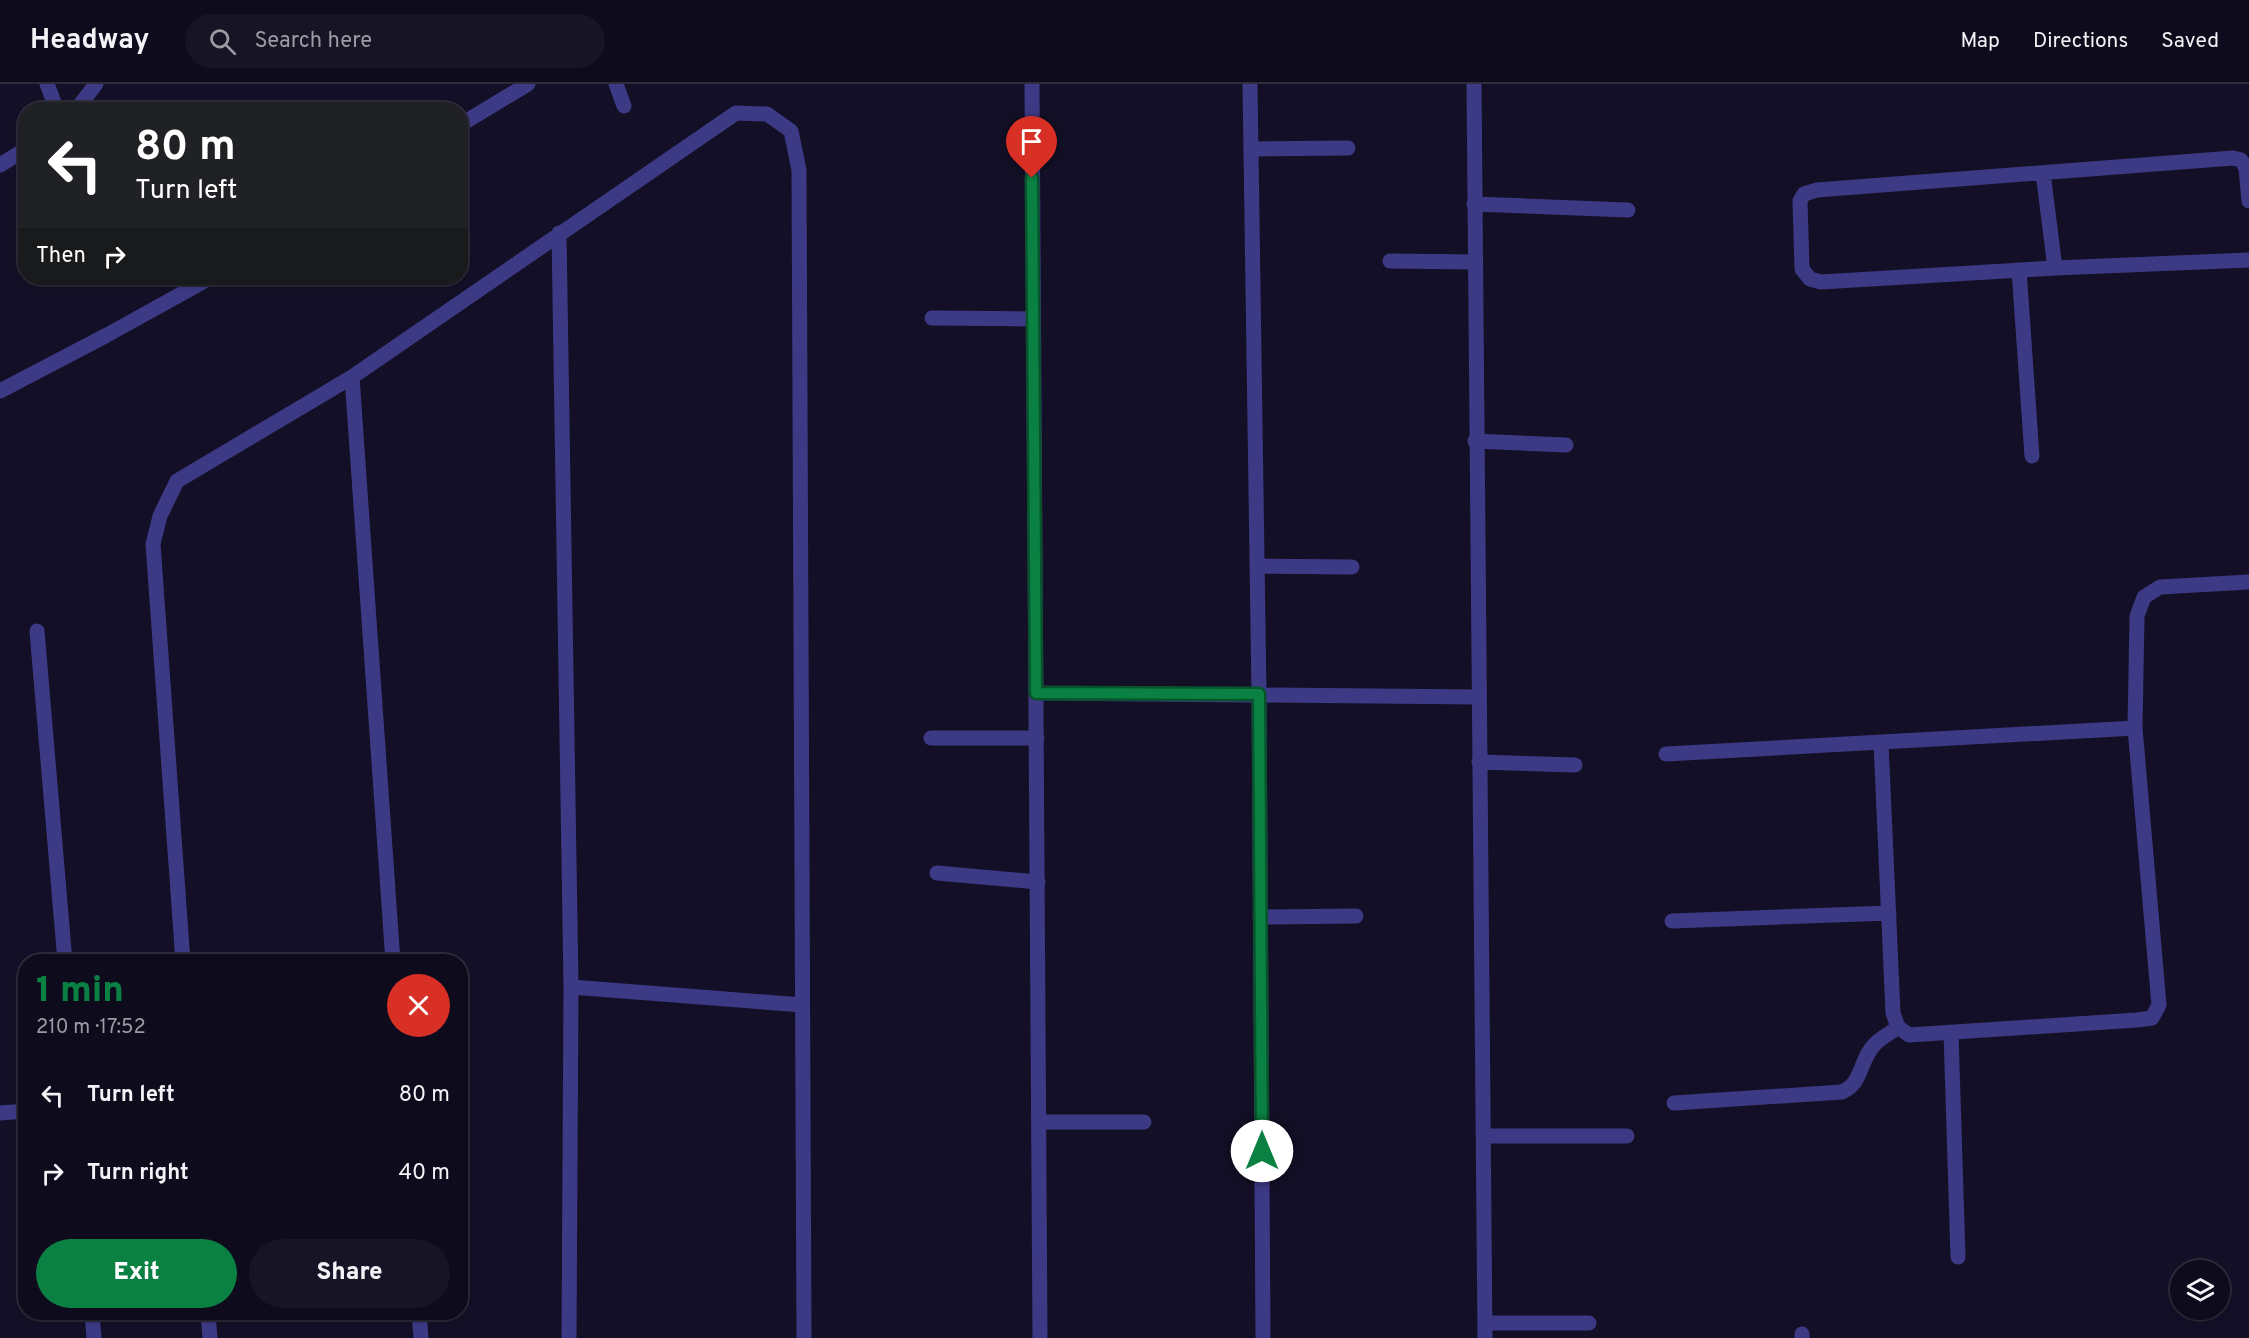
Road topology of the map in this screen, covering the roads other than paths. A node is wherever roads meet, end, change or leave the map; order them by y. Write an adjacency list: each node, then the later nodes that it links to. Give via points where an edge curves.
1 (47, 84): 8 (street)
2 (96, 84): 9 (street)
3 (528, 84): 11 (street)
4 (616, 84): 10 (street)
5 (1032, 84): 28 (street)
6 (1250, 84): 13 (street)
7 (1474, 84): 18 (street)
8 (54, 102)
9 (82, 102)
10 (624, 106)
11 (468, 120)
12 (1348, 148): 13 (street)
13 (1251, 149): 34 (street)
14 (18, 154): 15 (street)
15 (0, 165)
16 (2043, 172): 17 (street, via 2233,158 2241,160 2246,168); 24 (street); 25 (street, via 1817,190 1804,194 1800,201 1802,269 1810,279 1821,282)
17 (2249, 201)
18 (1474, 204): 19 (street); 23 (street)
19 (1628, 210)
20 (559, 234): 29 (street); 57 (street); 58 (street, via 736,113 767,114 791,131 799,170)
21 (2249, 260): 24 (street)
22 (1390, 261): 23 (street)
23 (1475, 262): 31 (street)
24 (2055, 268): 25 (street)
25 (2019, 270): 33 (street)
26 (197, 285): 30 (street)
27 (932, 318): 28 (street)
28 (1033, 319): 38 (street)
29 (352, 377): 55 (street, via 177,481 160,516 153,544); 56 (street)
30 (0, 391)
31 (1475, 441): 32 (street); 40 (street)
32 (1566, 445)
33 (2032, 456)
34 (1257, 566): 35 (street); 39 (street)
35 (1352, 567)
36 (2249, 582): 41 (street, via 2160,587 2144,597 2137,616)
37 (37, 631): 54 (street)
38 (1036, 693): 39 (street); 43 (street)
39 (1259, 694): 40 (street); 51 (street)
40 (1479, 697): 46 (street)
41 (2135, 728): 44 (street); 60 (street, via 2159,1005 2152,1017)
42 (931, 738): 43 (street)
43 (1037, 738): 49 (street)
44 (1881, 743): 45 (street); 50 (street)
45 (1666, 754)
46 (1479, 762): 47 (street); 66 (street)
47 (1575, 765)
48 (937, 873): 49 (street)
49 (1038, 882): 64 (street)
50 (1889, 913): 53 (street); 59 (street, via 1893,1013)
51 (1260, 916): 52 (street); 80 (street)
52 (1356, 916)
53 (1672, 921)
54 (64, 954)
55 (182, 954)
56 (392, 954)
57 (571, 987): 58 (street); 77 (street)
58 (802, 1005): 78 (street)
59 (1898, 1027): 60 (street, via 1909,1035); 61 (street, via 1874,1045 1852,1088 1842,1092)
60 (1951, 1033): 68 (street)
61 (1674, 1102)
62 (18, 1111): 63 (street)
63 (0, 1113)
64 (1039, 1122): 65 (street); 79 (street)
65 (1144, 1122)
66 (1484, 1136): 67 (street); 73 (street)
67 (1627, 1136)
68 (1958, 1257)
69 (93, 1320): 74 (street)
70 (209, 1320): 75 (street)
71 (420, 1320): 76 (street)
72 (1589, 1323): 73 (street)
73 (1485, 1330)
74 (94, 1338)
75 (210, 1338)
76 (421, 1338)
77 (569, 1338)
78 (804, 1338)
79 (1040, 1338)
80 (1263, 1338)

